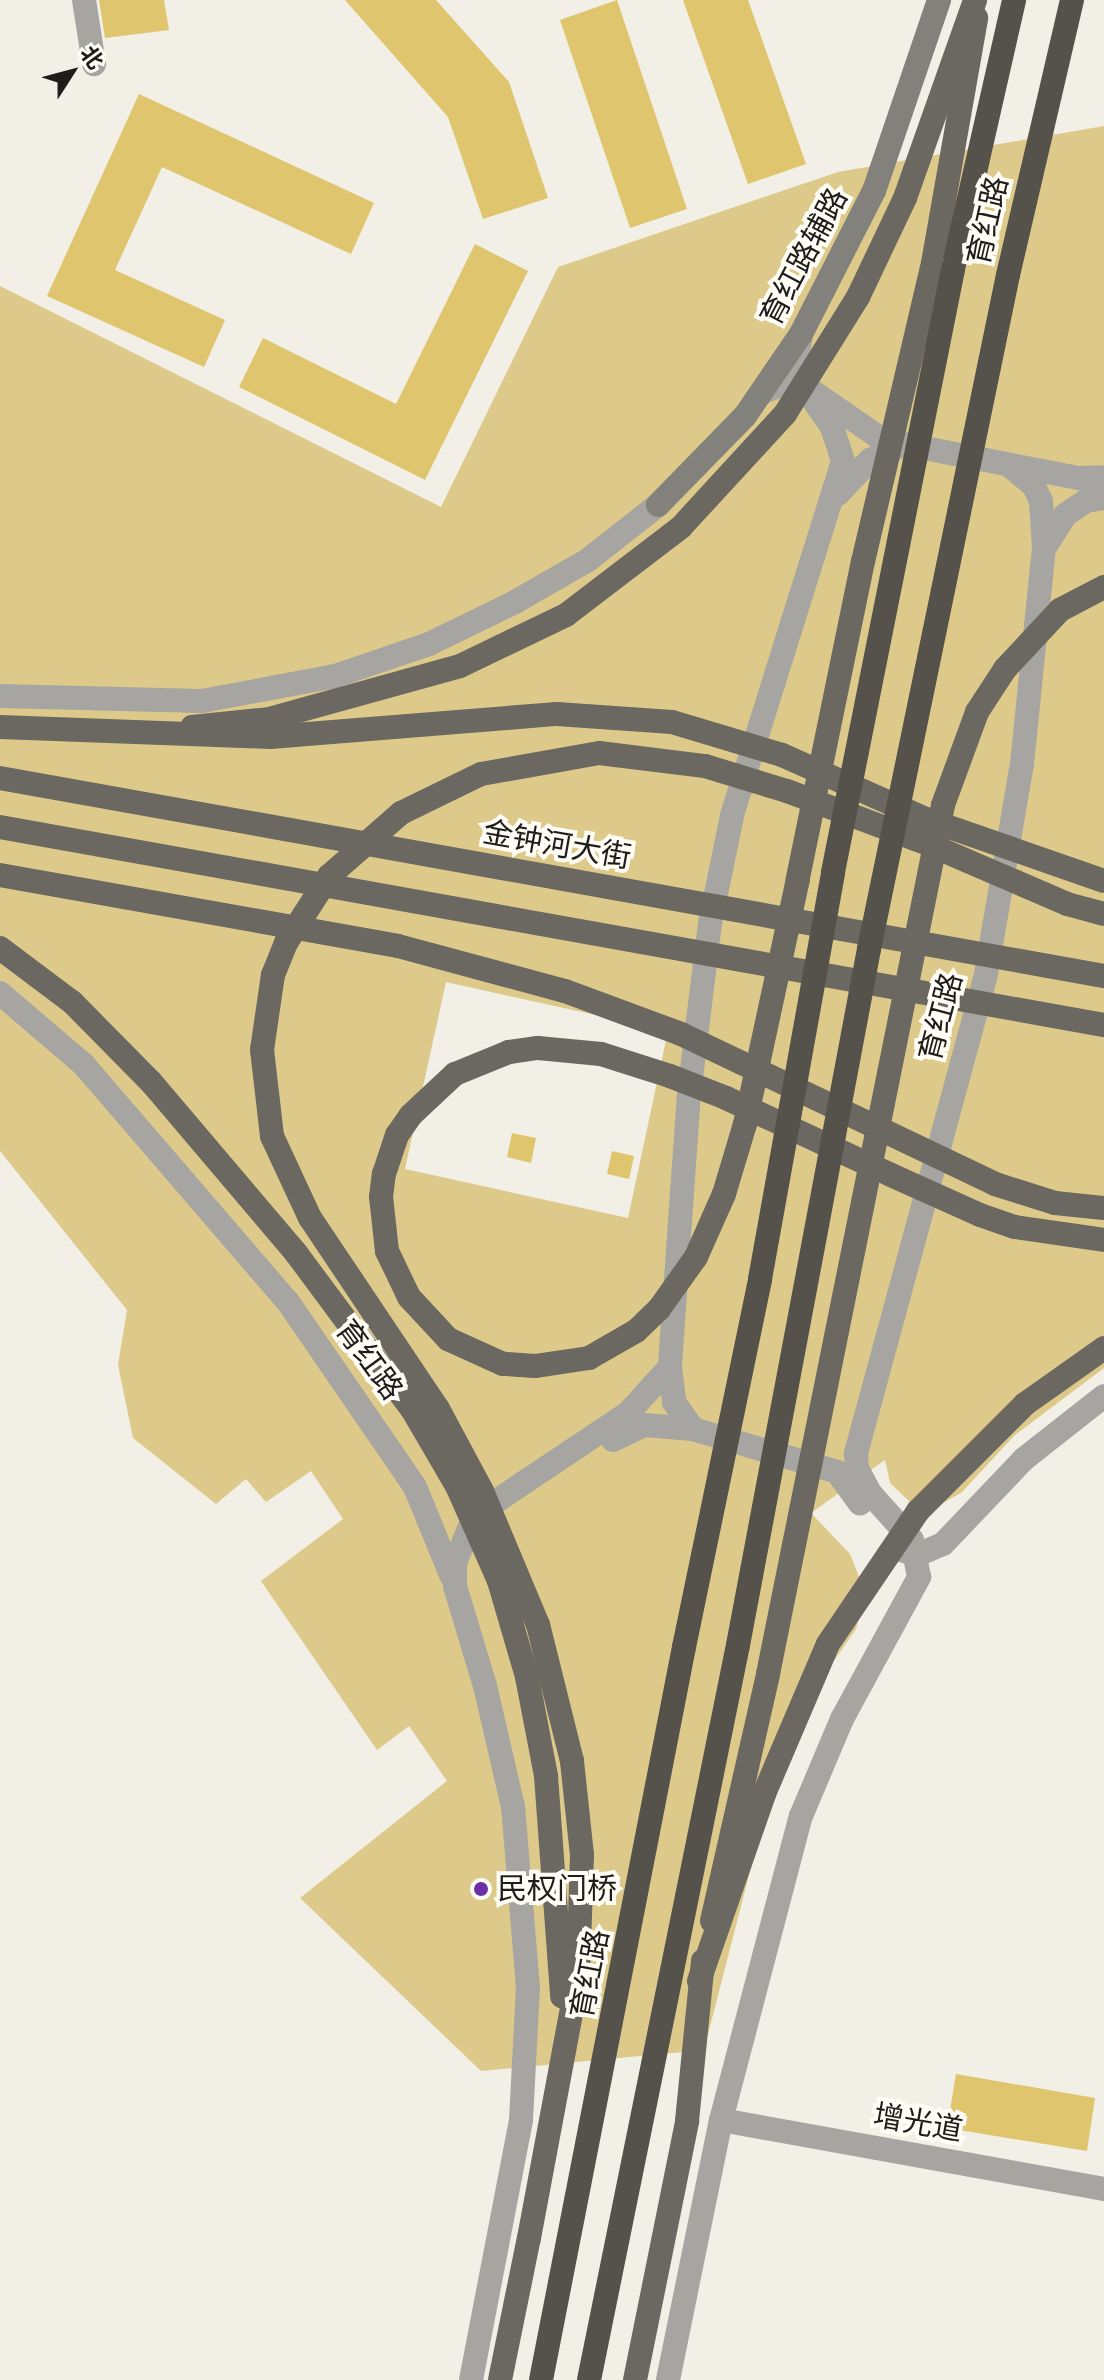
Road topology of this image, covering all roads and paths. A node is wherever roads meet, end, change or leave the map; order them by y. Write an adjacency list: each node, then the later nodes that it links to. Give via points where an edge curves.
1 (84, 0): 6 (street)
2 (939, 0): 7 (main road, 育红路辅路, via 874,191)
3 (977, 0): 20 (main road, bridge, via 905,198 858,297 785,414 681,527 566,615 460,666 269,719); 31 (main road, bridge, via 933,263 863,561 798,879 764,1032 755,1078 751,1094 748,1109 745,1124 711,1226 684,1276 636,1331 589,1358 535,1366 477,1355 427,1322 397,1275 382,1222 384,1174 397,1135 432,1092 476,1064 509,1052 570,1048 634,1064 726,1098 740,1104 753,1111 891,1175 980,1215 1046,1234)
4 (1014, 0): 48 (highway, 育红路, bridge, via 937,346 833,872 760,1279)
5 (1072, 0): 49 (highway, 育红路, bridge, via 1008,275 869,949 735,1661)
6 (94, 64)
7 (801, 334): 8 (street, via 797,363); 9 (main road, 育红路辅路)
8 (802, 384): 9 (street, via 785,383); 10 (street, via 870,435); 14 (street, via 840,442 843,461)
9 (763, 392): 15 (main road, 育红路辅路)
10 (905, 444): 11 (street); 14 (street, via 870,460)
11 (1007, 464): 12 (street, via 1079,478); 16 (street, via 1034,486 1041,501)
12 (1104, 477)
13 (1104, 498): 16 (street, 育红路, via 1086,501 1065,515)
14 (833, 501): 33 (street, via 732,816 710,923 689,1093)
15 (658, 505): 18 (street, via 588,560 515,602 429,644 335,676 202,701)
16 (1044, 549): 36 (street, 育红路, via 1022,764 986,974)
17 (1104, 587): 42 (main road, bridge, via 1060,610 1005,669 977,712 943,805 768,1674)
18 (0, 696)
19 (0, 727): 20 (main road, bridge)
20 (114, 735): 24 (main road, bridge, via 270,737 557,714 672,722 769,750 926,819)
21 (0, 778): 27 (main road, 金钟河大街, bridge)
22 (0, 827): 29 (main road, bridge)
23 (0, 875): 30 (main road, bridge, via 398,946 565,991 681,1034 995,1184 1055,1203)
24 (1104, 881)
25 (1104, 914): 43 (main road, bridge, via 1067,904 787,791 705,766 599,753 481,774 401,813 329,876 286,943 273,975 263,1037 272,1136 310,1218 465,1456 523,1581 556,1691 572,1761 583,1893 578,1976)
26 (0, 948): 43 (main road, bridge, via 72,1002 296,1253 394,1385 457,1486 499,1581 527,1677 546,1776 563,1976)
27 (1104, 976)
28 (0, 993): 38 (street, 育红路, via 84,1065 288,1302)
29 (1104, 1025)
30 (1104, 1208)
31 (1104, 1240)
32 (1104, 1348): 42 (main road, bridge, via 1025,1404 976,1449 899,1535 850,1608 809,1682)
33 (670, 1367): 35 (street, via 674,1402); 39 (street, 育红路, via 637,1406)
34 (1104, 1396): 40 (street, via 1024,1459)
35 (693, 1429): 37 (street); 39 (street, via 630,1429 528,1498 497,1515)
36 (858, 1442): 37 (street, via 836,1464); 40 (street, 育红路, via 856,1462 862,1480 912,1540)
37 (823, 1467): 40 (street, via 844,1480 890,1540)
38 (420, 1497): 39 (street, 育红路, via 458,1519); 41 (street, 育红路)
39 (479, 1518): 41 (street, 育红路, via 459,1546)
40 (918, 1566): 44 (street, via 801,1816)
41 (455, 1586): 46 (street, 育红路, via 513,1807 528,1988 521,2120)
42 (699, 1981): 50 (main road, via 687,2121)
43 (562, 2056): 47 (main road, bridge)
44 (721, 2120): 45 (street, 增光道); 51 (street)
45 (1104, 2189)
46 (471, 2380)
47 (500, 2380)
48 (541, 2380)
49 (589, 2380)
50 (635, 2380)
51 (668, 2380)

